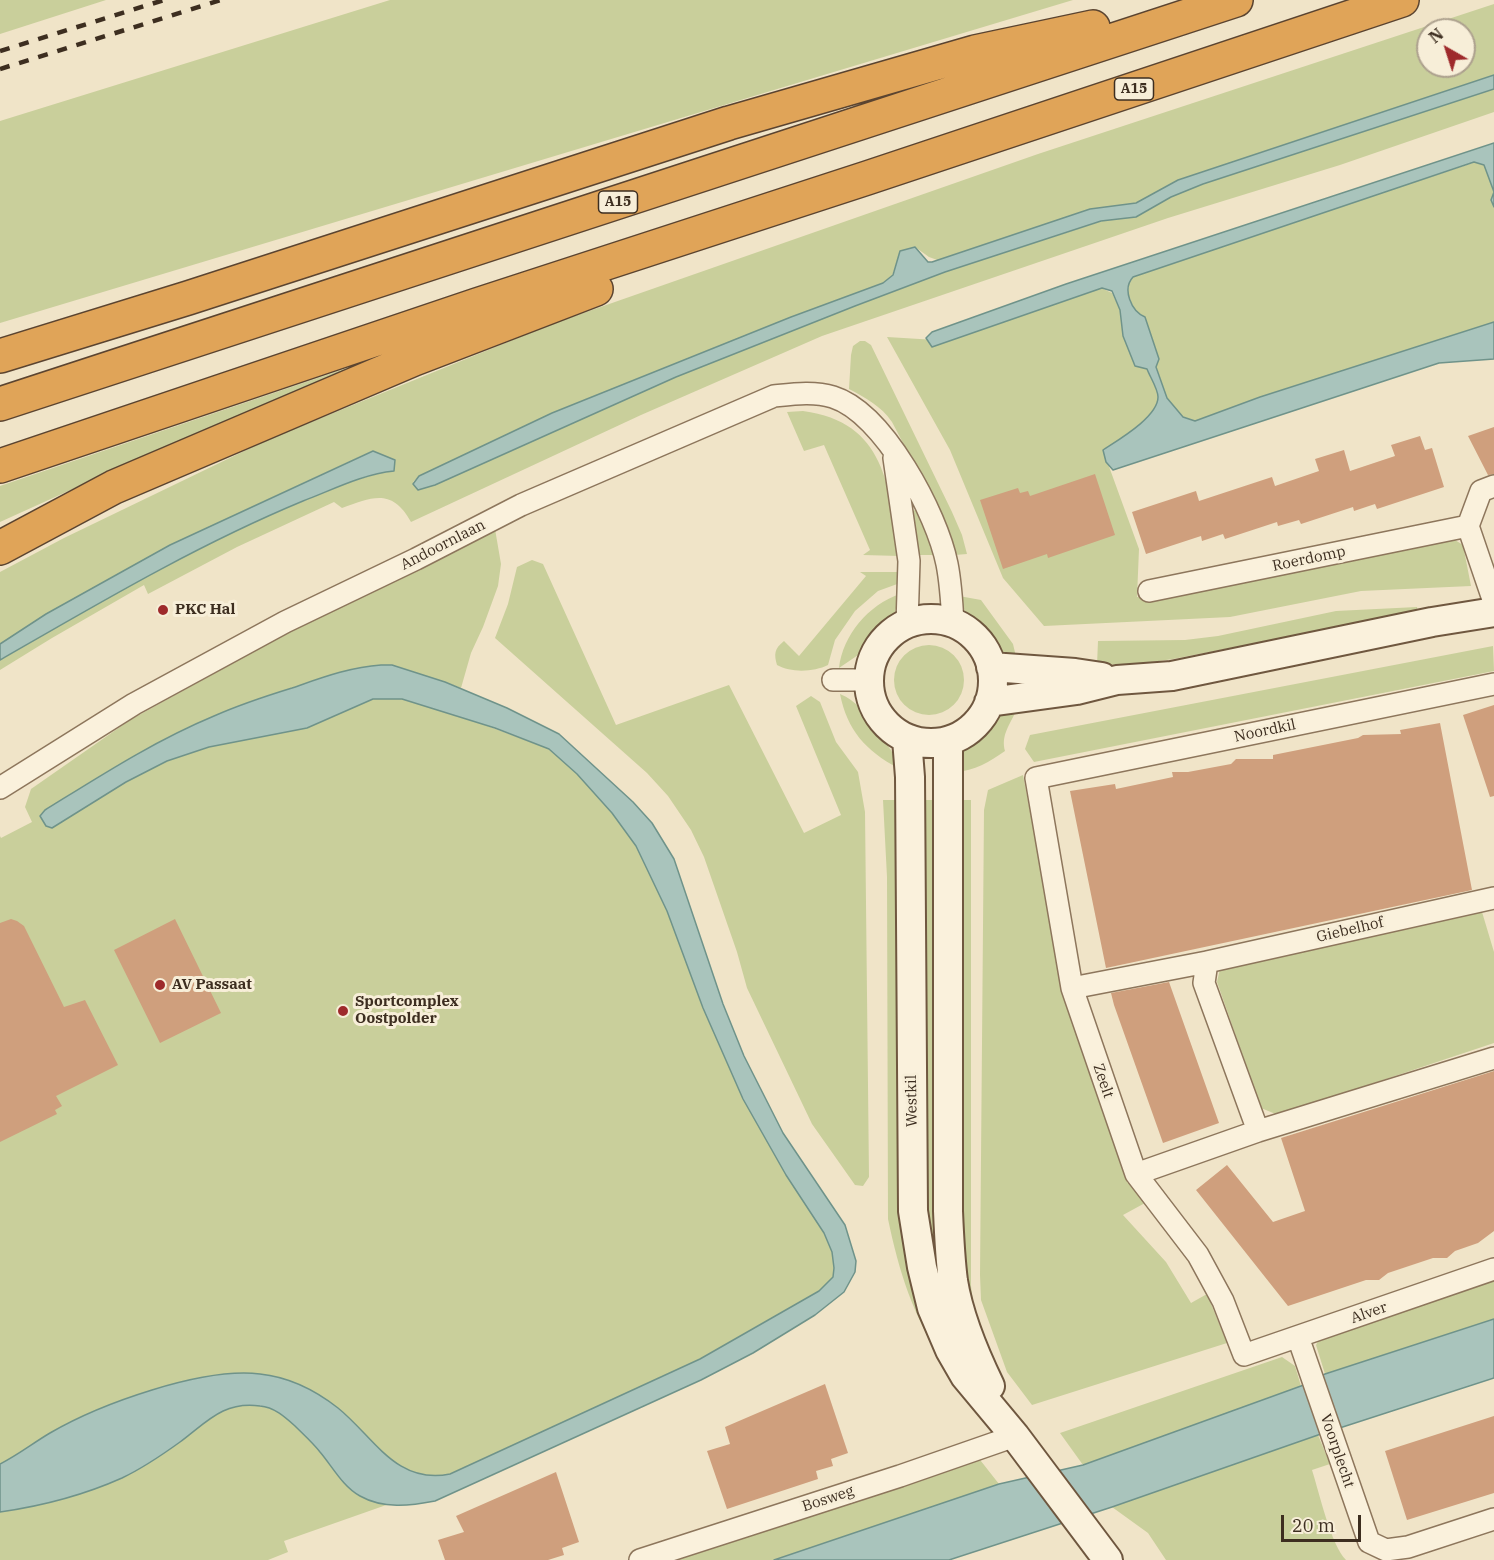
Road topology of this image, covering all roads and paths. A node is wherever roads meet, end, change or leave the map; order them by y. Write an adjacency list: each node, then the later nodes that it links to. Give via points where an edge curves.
1 (1224, 0): 5 (highway, via 975,52 729,123)
2 (1236, 0): 8 (highway, A15)
3 (1402, 0): 4 (highway, A15)
4 (867, 178): 10 (highway, A15); 13 (highway, A15, via 790,220 556,303 256,426 114,487)
5 (38, 345): 6 (highway); 7 (highway)
6 (0, 350)
7 (0, 356)
8 (0, 404)
9 (893, 451): 17 (street, via 909,561); 18 (street, Andoornlaan, via 916,485 947,562); 28 (street, Andoornlaan, via 861,413 835,398 799,393 774,396 521,505 285,622 134,704)
10 (0, 466)
11 (1494, 486): 12 (street, via 1481,490)
12 (1468, 526): 14 (street, Roerdomp); 15 (street)
13 (0, 548)
14 (1149, 591)
15 (1494, 602)
16 (1494, 612): 22 (street, via 1172,676)
17 (907, 624): 18 (street, via 930,620); 21 (street, via 891,633 879,647)
18 (953, 624): 19 (street, via 977,641)
19 (991, 667): 22 (street); 24 (street)
20 (833, 680): 21 (street)
21 (869, 680): 25 (street, via 875,709 883,721)
22 (1117, 680): 24 (street, via 1077,690)
23 (1494, 684): 27 (street, Noordkil)
24 (989, 702): 26 (street, via 973,726)
25 (907, 739): 26 (street, via 927,743); 38 (street, Westkil, via 917,1233 932,1308 951,1350 965,1376)
26 (948, 741): 38 (street, Westkil, via 950,1247 954,1283 967,1333)
27 (1036, 778): 31 (street, Zeelt)
28 (0, 788)
29 (1494, 898): 30 (street, Giebelhof)
30 (1207, 962): 31 (street, Giebelhof); 33 (street, via 1204,983)
31 (1072, 988): 34 (street, Zeelt)
32 (1494, 1058): 33 (street)
33 (1258, 1131): 34 (street)
34 (1136, 1174): 37 (street, Zeelt, via 1198,1255 1223,1301)
35 (1494, 1269): 36 (street, Alver)
36 (1298, 1337): 37 (street, Alver); 39 (street, Voorplecht, via 1369,1542 1386,1550 1408,1547)
37 (1244, 1355)
38 (1015, 1436): 40 (street, Bosweg); 41 (street, Westkil)
39 (1494, 1519)
40 (648, 1559)
41 (1108, 1560)

